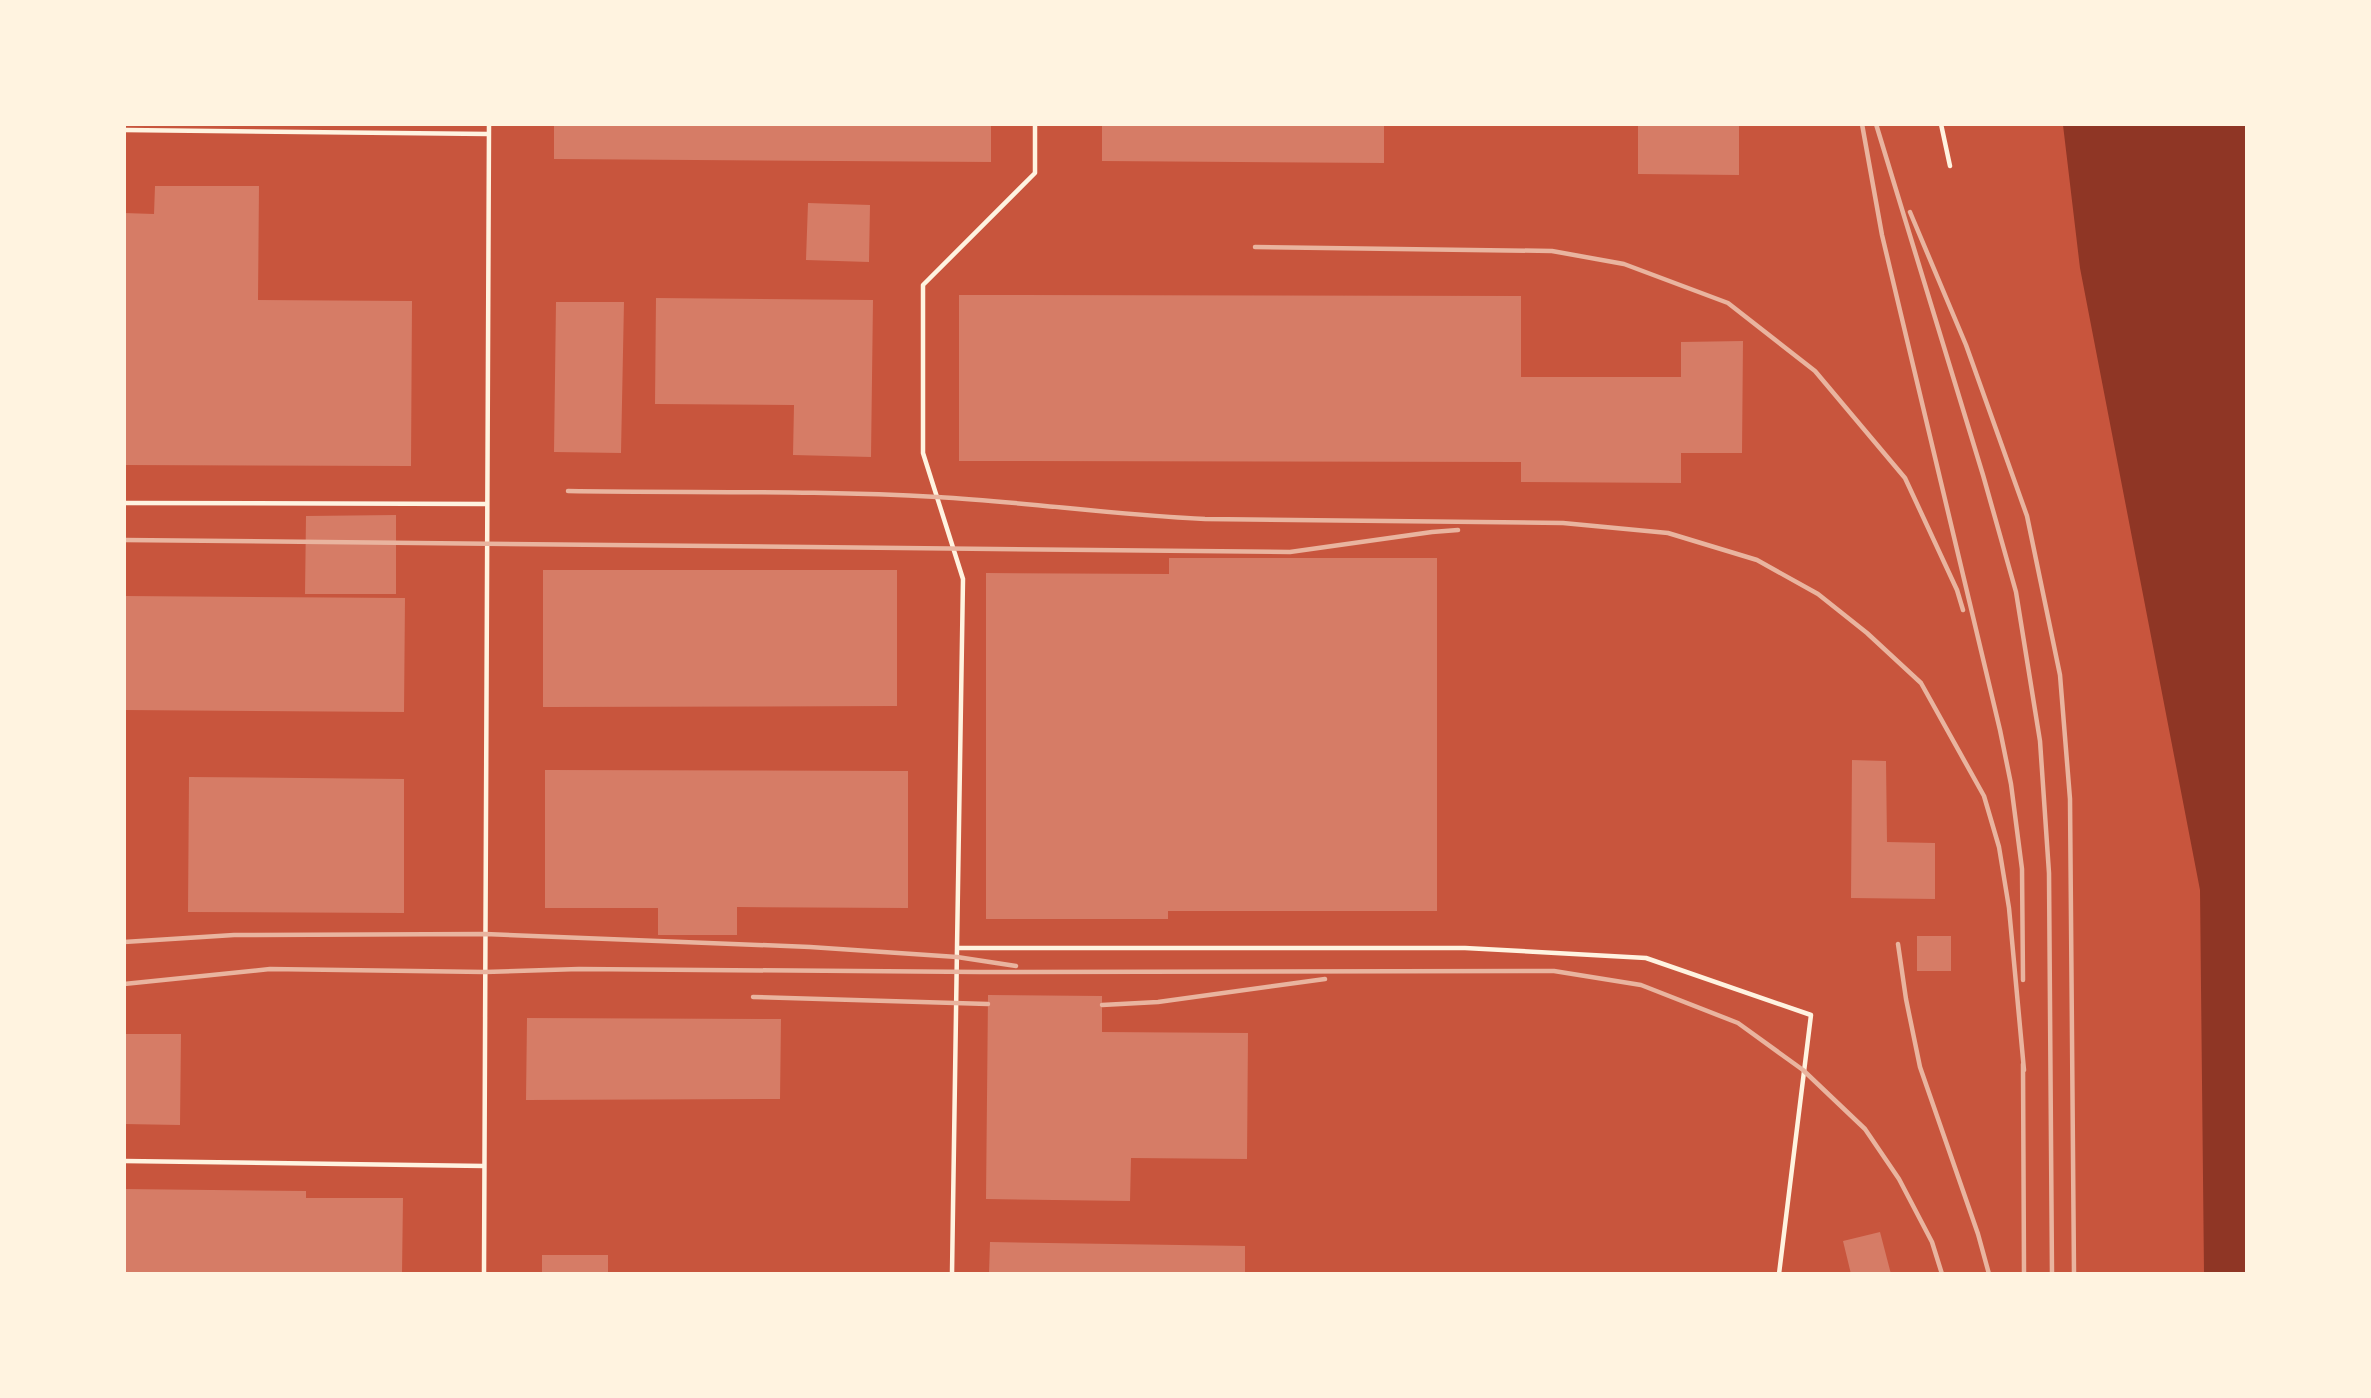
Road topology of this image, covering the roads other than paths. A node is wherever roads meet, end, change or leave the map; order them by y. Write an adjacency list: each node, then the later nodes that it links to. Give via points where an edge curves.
1 (489, 124): 5 (lane)
2 (1035, 124): 9 (lane, via 1035,172 923,285 923,453 963,579)
3 (1941, 124): 6 (lane)
4 (124, 130): 5 (lane)
5 (488, 134): 8 (lane)
6 (1950, 166)
7 (124, 503): 8 (lane)
8 (487, 504): 11 (lane)
9 (957, 948): 13 (lane); 14 (lane, via 1464,948 1646,958 1812,1015)
10 (124, 1161): 11 (lane)
11 (484, 1166): 12 (lane)
12 (484, 1274)
13 (952, 1274)
14 (1779, 1274)

